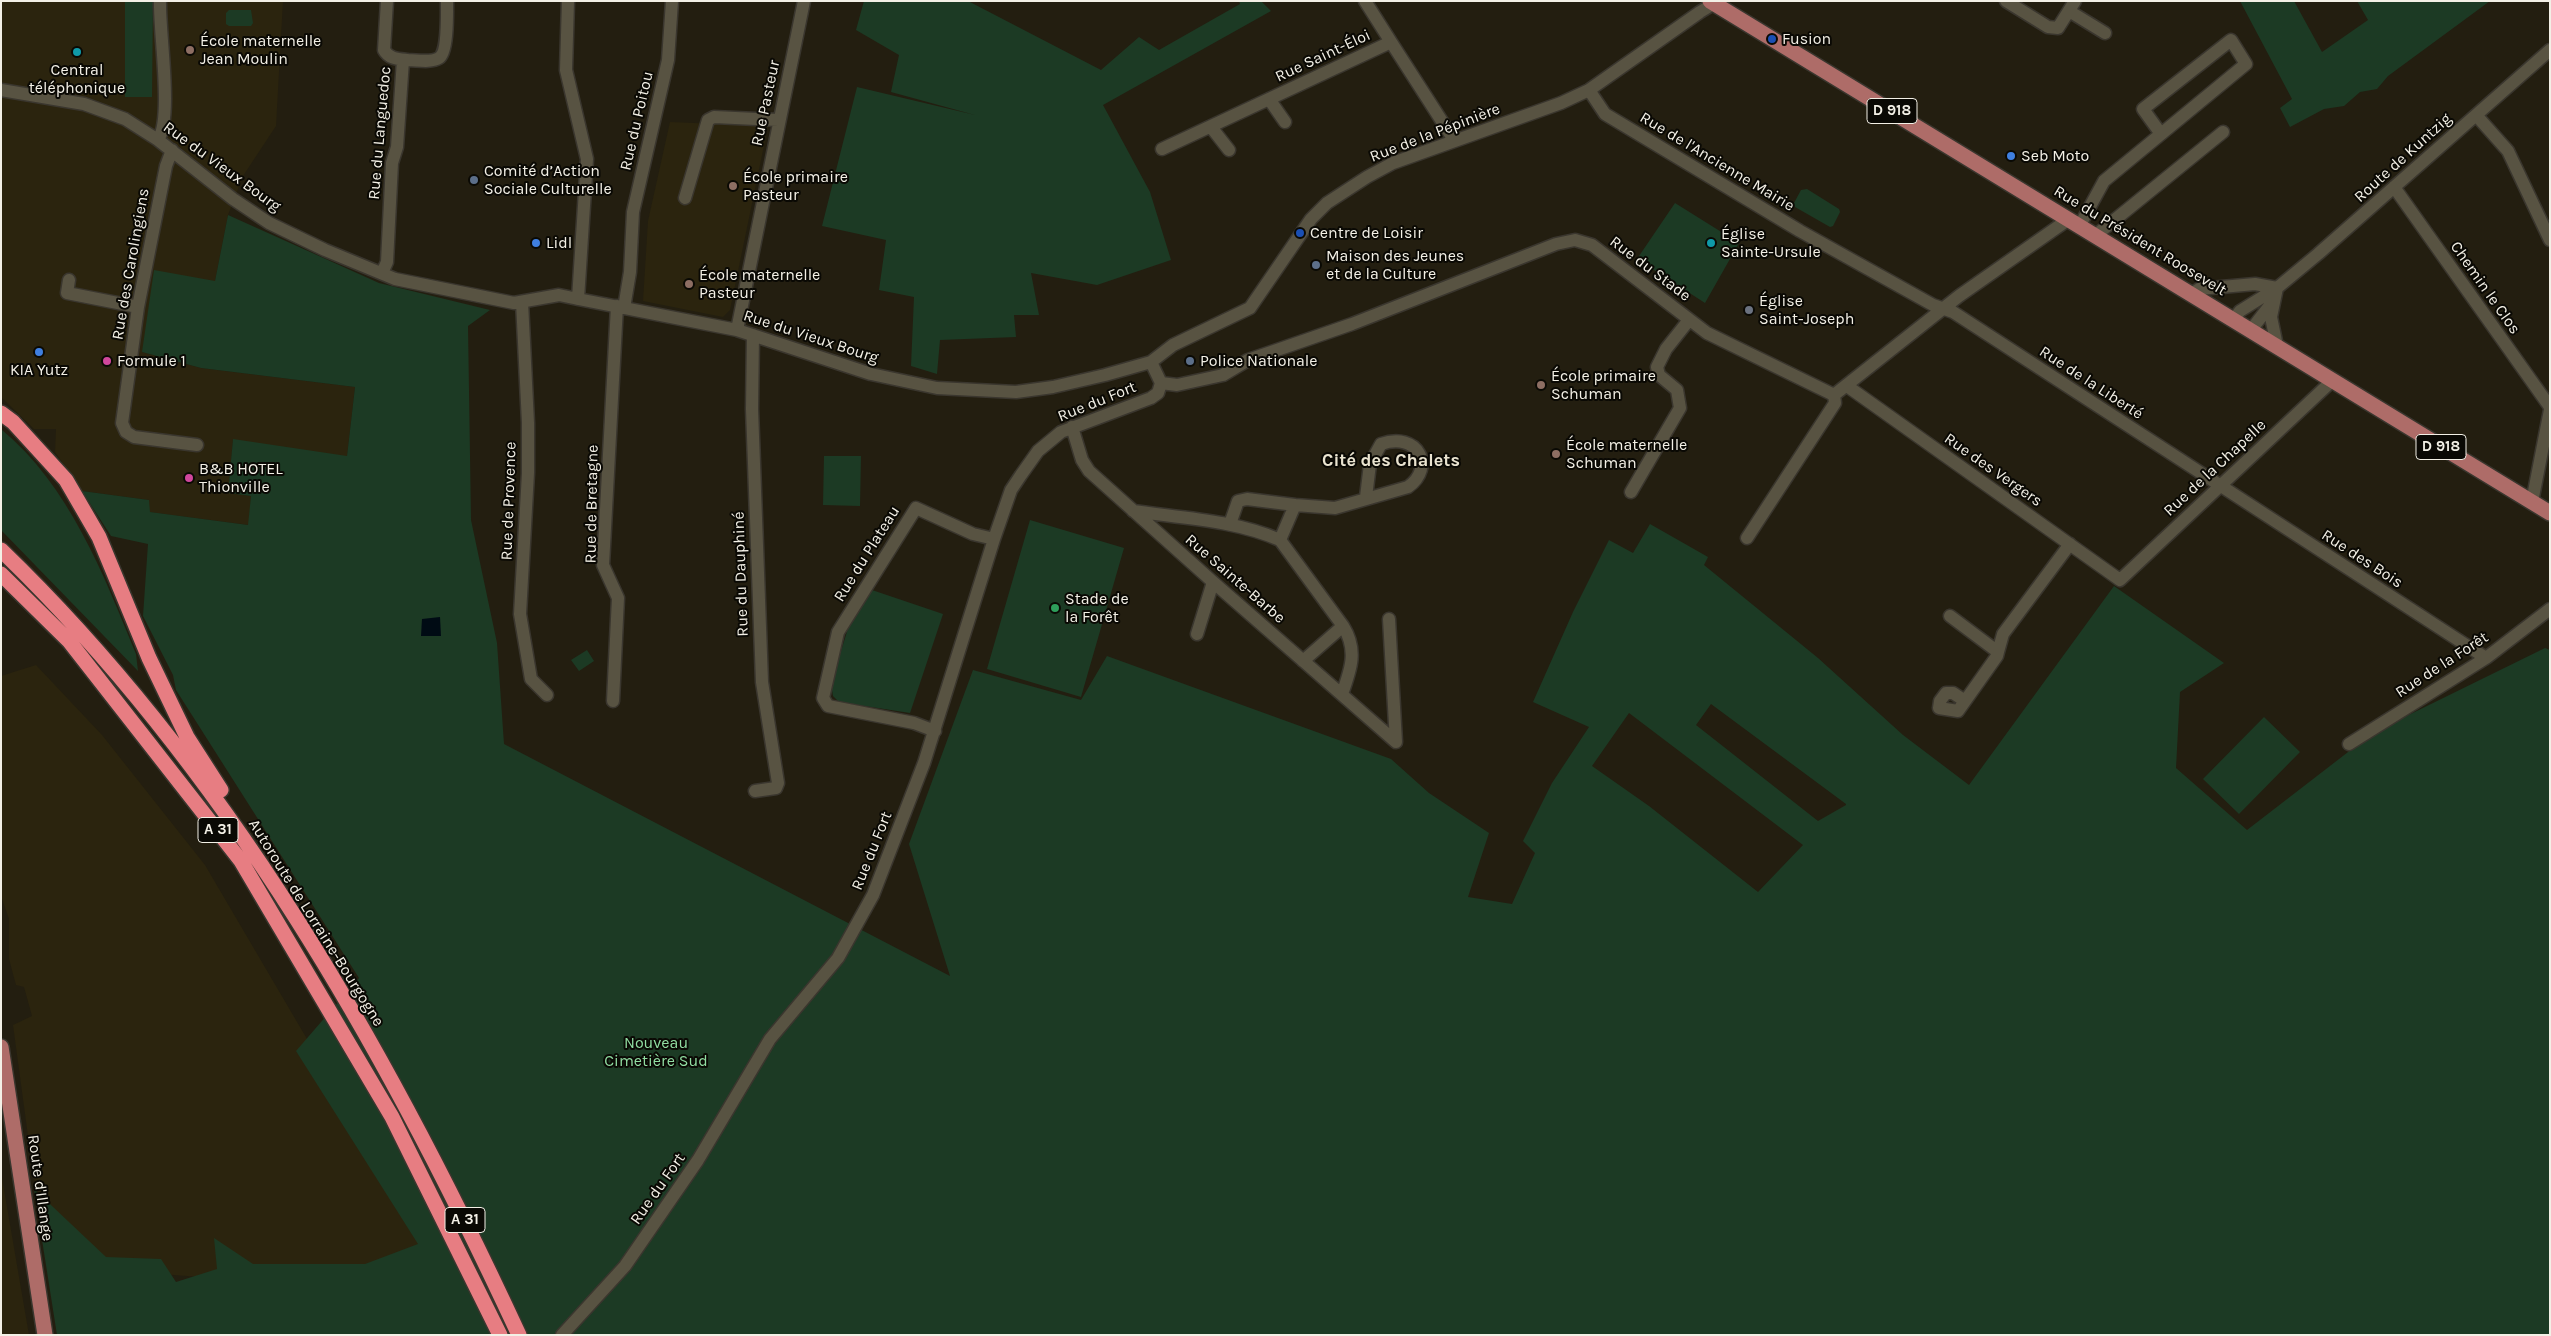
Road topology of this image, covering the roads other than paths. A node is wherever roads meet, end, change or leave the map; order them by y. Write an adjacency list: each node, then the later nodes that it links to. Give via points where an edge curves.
1 (160, 1): 24 (street, via 164,127)
2 (387, 1): 14 (street, via 384,50 392,58)
3 (447, 1): 14 (street, Rue du Languedoc, via 442,55 432,60)
4 (568, 1): 38 (street, via 566,70 587,158)
5 (672, 1): 42 (street, Rue du Poitou, via 668,60 633,212 630,272)
6 (804, 1): 19 (street, Rue Pasteur)
7 (1366, 1): 12 (street, Rue Saint-Éloi)
8 (2006, 1): 10 (street, via 2048,28 2058,28)
9 (1714, 2): 16 (street, Rue de la Pépinière); 31 (main road, Rue du Président Roosevelt / D 918)
10 (2072, 6): 11 (street)
11 (2105, 33)
12 (1390, 42): 17 (street, Rue Saint-Éloi); 25 (street, Rue Saint-Éloi)
13 (2550, 50): 18 (street, Route de Kuntzig)
14 (403, 60): 34 (street, Rue du Languedoc, via 398,147 392,163 387,262)
15 (1, 90): 24 (street, Rue du Vieux Bourg, via 84,104 125,119)
16 (1588, 90): 25 (street, Rue de la Pépinière, via 1561,103); 43 (street, Rue de l'Ancienne Mairie, via 1605,114 1676,158 1933,305)
17 (1269, 99): 20 (street, Rue Saint-Éloi); 21 (street, Rue Saint-Éloi)
18 (2476, 115): 29 (street, Route de Kuntzig); 33 (street, via 2508,152)
19 (778, 120): 30 (street, via 714,116 708,120); 46 (street, Rue Pasteur)
20 (1285, 122)
21 (1211, 127): 26 (street, Rue Saint-Éloi); 28 (street)
22 (2223, 132): 32 (street)
23 (2161, 134): 23 (street, via 2246,64 2231,40 2143,110); 31 (street, via 2104,181)
24 (158, 140): 27 (street, Rue du Vieux Bourg)
25 (1454, 140): 50 (street, Rue de la Pépinière, via 1393,163 1327,203 1300,233 1250,308 1172,345)
26 (1162, 149)
27 (172, 150): 34 (street, Rue du Vieux Bourg, via 269,223); 41 (street, Rue des Carolingiens)
28 (1229, 150)
29 (2394, 188): 36 (street, Route de Kuntzig); 55 (street, Chemin le Clos)
30 (685, 198)
31 (2074, 222): 32 (main road, Rue du Président Roosevelt / D 918); 43 (street)
32 (2096, 235): 37 (main road, Rue du Président Roosevelt / D 918)
33 (2550, 240)
34 (382, 273): 39 (street, Rue du Vieux Bourg, via 403,281 456,292)
35 (69, 280): 41 (street, via 67,293)
36 (2277, 288): 37 (street, via 2255,284 2199,289); 40 (street); 44 (street, Route de Kuntzig, via 2240,311)
37 (2191, 294): 44 (main road, Rue du Président Roosevelt / D 918)
38 (578, 298): 39 (street, Rue du Vieux Bourg, via 559,295); 42 (street, Rue du Vieux Bourg)
39 (522, 302): 83 (street, Rue de Provence, via 528,473 520,614 531,679)
40 (2272, 303): 47 (street); 49 (street, via 2271,317)
41 (138, 307): 58 (street, Rue des Carolingiens, via 122,423 126,432 134,437)
42 (621, 307): 46 (street, Rue du Vieux Bourg); 85 (street, Rue de Bretagne, via 604,565 618,598)
43 (1944, 308): 53 (street); 59 (street, Rue de la Liberté)
44 (2234, 319): 47 (main road, Rue du Président Roosevelt / D 918)
45 (1689, 320): 52 (street, Rue du Stade, via 1592,245 1575,240 1556,244 1352,324 1248,360 1223,375 1177,385); 54 (street, Rue du Stade, via 1728,344); 60 (street, via 1666,349 1657,367 1659,375 1677,390 1680,408)
46 (737, 330): 48 (street, Rue du Vieux Bourg)
47 (2251, 330): 49 (main road, Rue du Président Roosevelt / D 918)
48 (753, 335): 50 (street, Rue du Vieux Bourg, via 871,374 961,391 1016,392 1053,387); 89 (street, Rue du Dauphiné, via 752,409 762,682 778,783 776,788)
49 (2277, 346): 51 (main road, Rue du Président Roosevelt / D 918)
50 (1151, 362): 52 (street)
51 (2333, 380): 59 (street, Rue de la Chapelle); 62 (main road, Rue du Président Roosevelt / D 918)
52 (1162, 383): 57 (street, Rue du Fort, via 1158,393 1151,398)
53 (1847, 386): 54 (street); 70 (street, Rue des Vergers)
54 (1834, 395): 67 (street, via 1835,403)
55 (2550, 409): 62 (street, Chemin le Clos)
56 (1, 413): 90 (highway, via 66,480 99,536 149,658 188,737 227,801)
57 (1072, 427): 64 (street, Rue Sainte-Barbe, via 1082,460 1089,471); 68 (street, Rue du Fort, via 1049,440 1029,463 1012,490)
58 (197, 445)
59 (2220, 486): 73 (street, Rue de la Chapelle); 81 (street, Rue des Bois)
60 (1631, 492)
61 (1366, 497): 61 (street, via 1390,493 1416,481 1421,459 1416,448 1406,441 1393,440 1381,444 1370,464); 63 (street, via 1334,508)
62 (2532, 502): 65 (main road, Rue du Président Roosevelt / D 918)
63 (1295, 505): 66 (street, via 1247,499 1238,501); 69 (street)
64 (1133, 511): 66 (street); 74 (street, Rue Sainte-Barbe)
65 (2550, 513)
66 (1230, 524): 69 (street)
67 (1748, 538)
68 (994, 539): 87 (street, Rue du Fort); 87 (street, Rue du Plateau, via 973,534 916,508 838,632 823,698 828,706)
69 (1280, 540): 78 (street)
70 (2070, 544): 73 (street, Rue des Vergers); 80 (street, via 2003,634)
71 (1, 550): 90 (highway, Autoroute de Lorraine-Bourgogne / A 31, via 110,665)
72 (1, 574): 93 (highway, Autoroute de Lorraine-Bourgogne / A 31, via 69,641 241,861 392,1117)
73 (2120, 580)
74 (1213, 582): 79 (street); 82 (street, Rue Sainte-Barbe)
75 (2550, 610): 81 (street, Rue de la Forêt)
76 (1950, 616): 80 (street)
77 (1389, 619): 84 (street, Rue Sainte-Barbe, via 1396,742)
78 (1343, 626): 82 (street); 84 (street, via 1353,652 1352,669)
79 (1197, 634)
80 (1998, 652): 86 (street)
81 (2486, 658): 88 (street, Rue de la Forêt)
82 (1303, 661): 84 (street, Rue Sainte-Barbe)
83 (547, 694)
84 (1342, 694)
85 (613, 701)
86 (1965, 701)
87 (935, 730): 95 (street, Rue du Fort, via 872,895 838,958 770,1039 698,1160 625,1266)
88 (2349, 744)
89 (755, 791)
90 (235, 826): 94 (highway, Autoroute de Lorraine-Bourgogne / A 31, via 359,1023 433,1157)
91 (1, 1047): 92 (main road, Route d'Illange)
92 (45, 1335)
93 (500, 1335)
94 (519, 1335)
95 (562, 1335)

